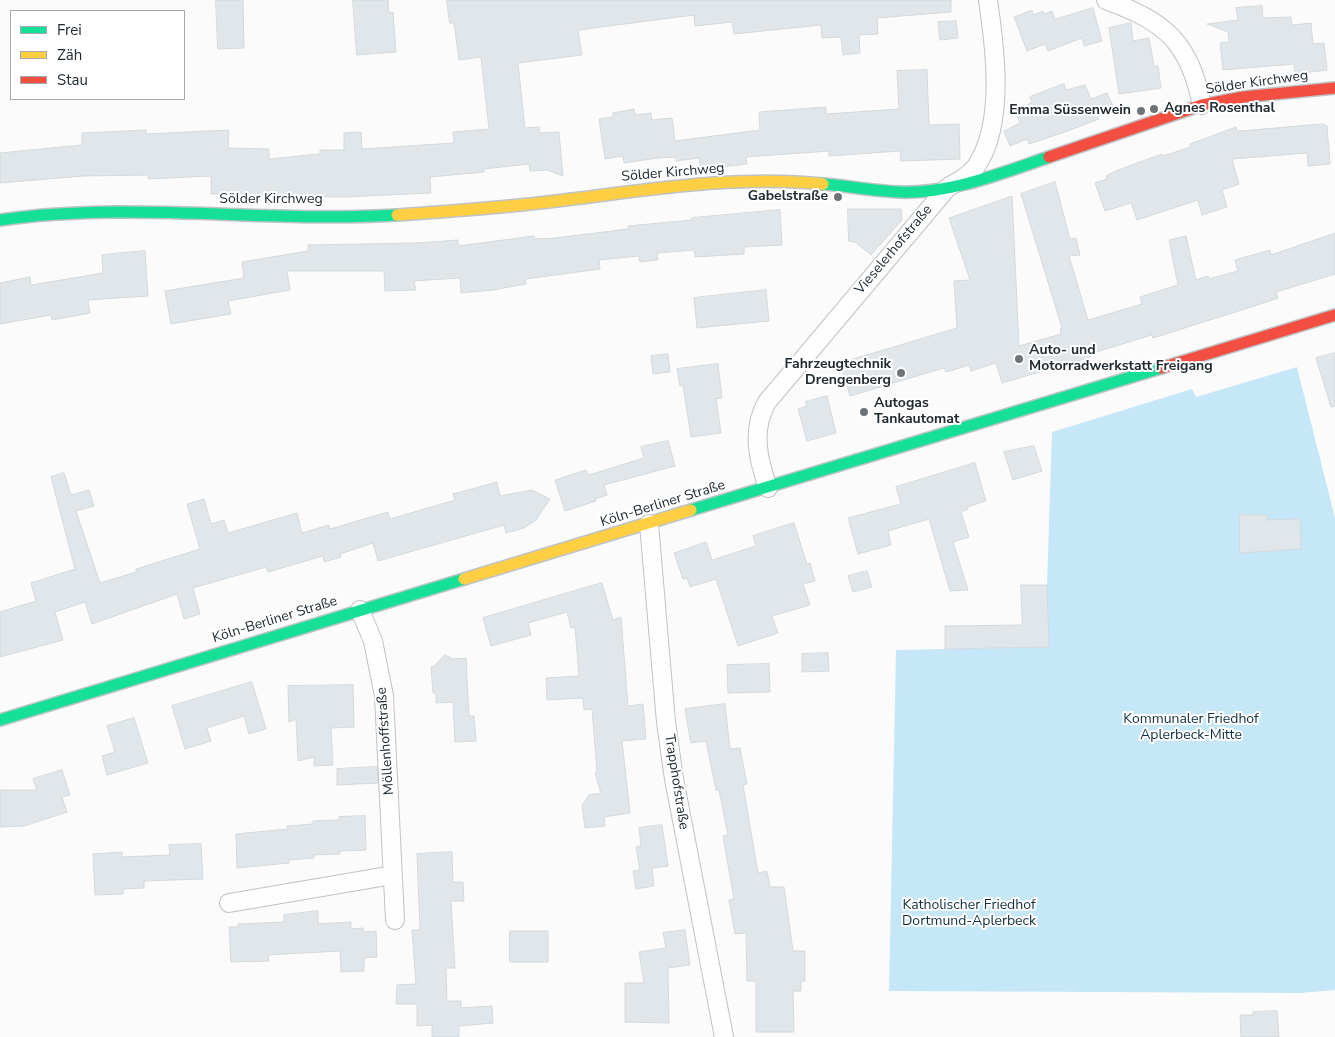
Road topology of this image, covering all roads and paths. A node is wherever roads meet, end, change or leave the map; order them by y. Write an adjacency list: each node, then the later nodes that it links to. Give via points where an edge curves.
1 (988, 0): 5 (street, Vieselerhofstraße, via 995,65 992,124 977,166)
2 (1106, 0): 4 (street, via 1148,17 1165,29 1184,51 1197,81)
3 (1335, 88): 4 (main road, Sölder Kirchweg, via 1243,97)
4 (1202, 106): 5 (main road, Sölder Kirchweg, via 1014,170)
5 (947, 188): 6 (main road, Sölder Kirchweg, via 900,192 817,183 742,182 502,208 374,216 99,211); 8 (street, Vieselerhofstraße, via 767,402 757,430 760,467)
6 (0, 220)
7 (1335, 315): 8 (main road, Köln-Berliner Straße)
8 (768, 488): 9 (main road, Köln-Berliner Straße)
9 (649, 524): 10 (main road, Köln-Berliner Straße); 15 (street, Trapphofstraße, via 674,779)
10 (360, 610): 11 (main road, Köln-Berliner Straße); 12 (street, Möllenhoffstraße, via 373,641 384,696)
11 (0, 720)
12 (393, 875): 13 (street); 14 (street, Möllenhoffstraße)
13 (229, 903)
14 (396, 920)
15 (724, 1037)

